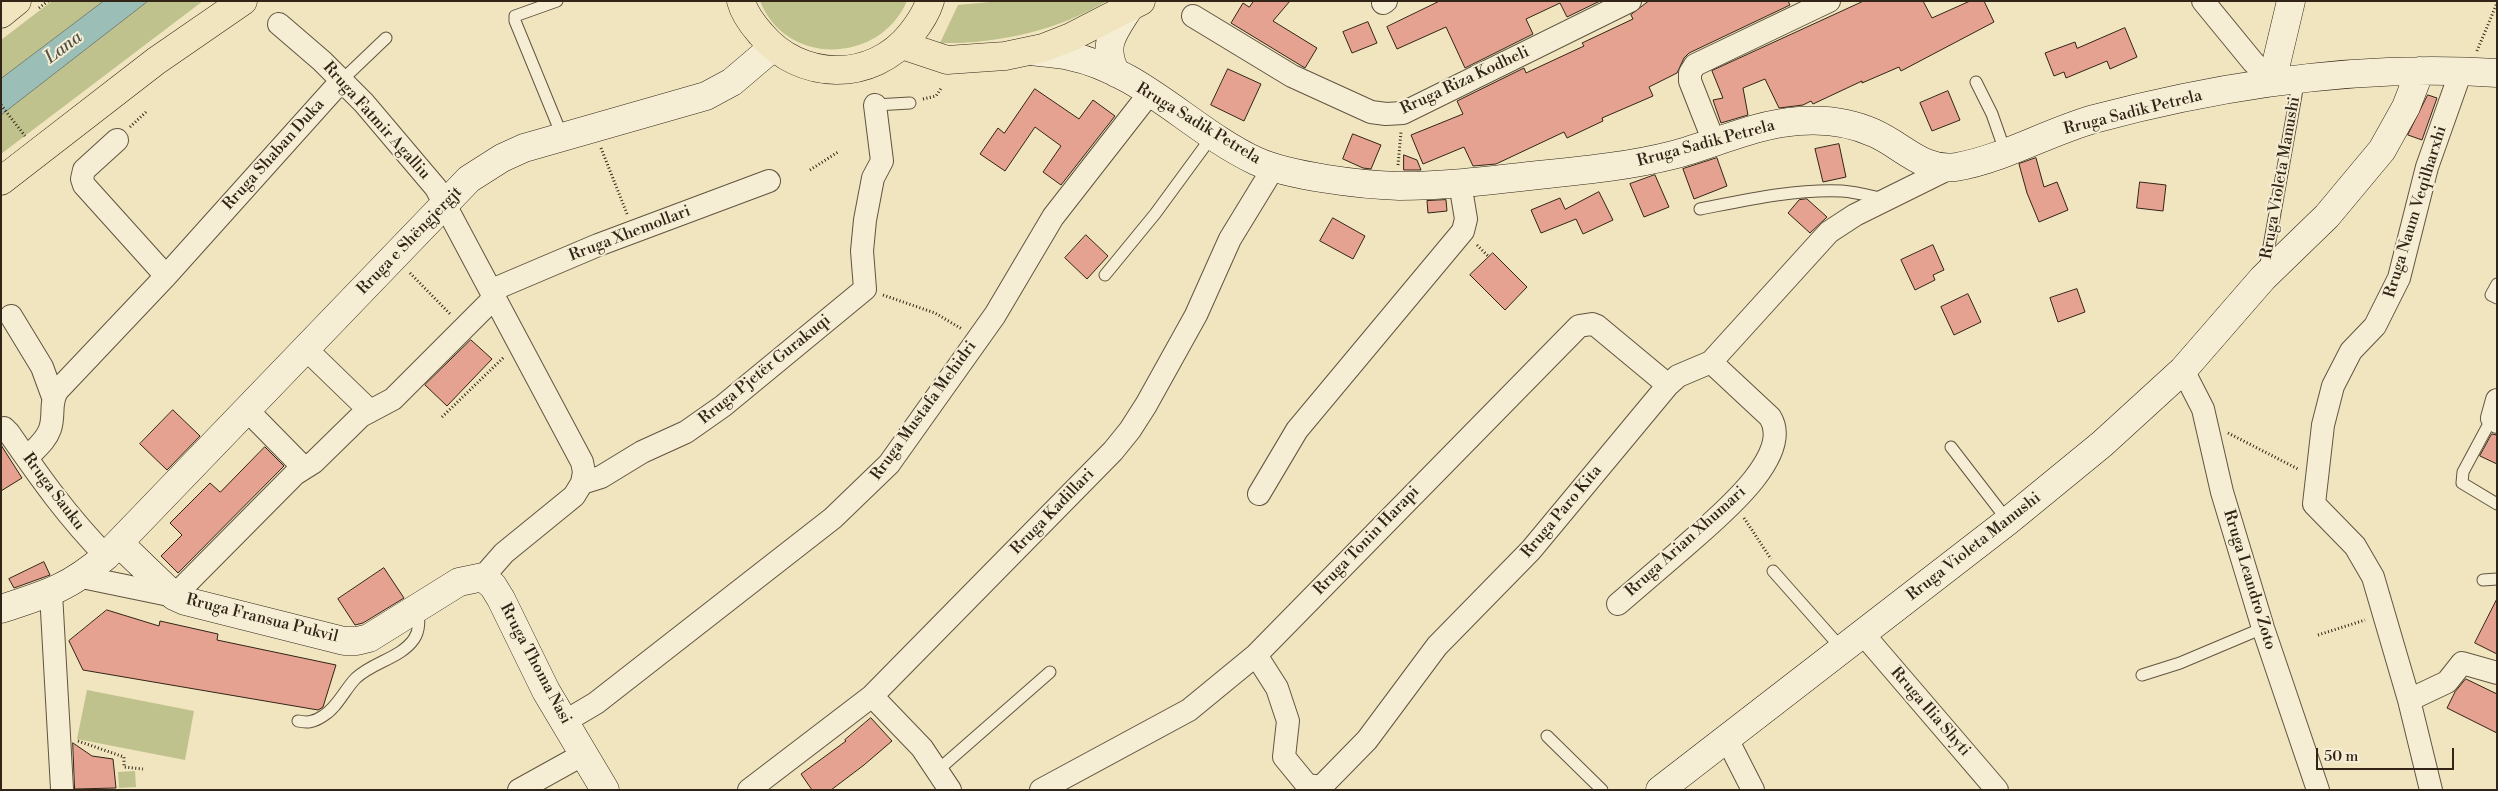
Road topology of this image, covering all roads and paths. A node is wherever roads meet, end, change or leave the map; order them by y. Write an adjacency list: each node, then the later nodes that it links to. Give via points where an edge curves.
1 (17, 1): 12 (main road)
2 (243, 1): 45 (main road, via 156,61)
3 (557, 1): 36 (lane, via 520,13 515,16 515,22)
4 (741, 1): 17 (main road, via 754,26)
5 (1630, 1): 33 (street, Rruga Riza Kodheli)
6 (1829, 1): 38 (street, via 1695,65 1690,81)
7 (2203, 1): 25 (street)
8 (2291, 1): 25 (main road)
9 (2497, 3): 19 (path)
10 (1135, 4): 18 (main road, via 1071,37); 21 (main road, via 1109,42 1108,56)
11 (926, 10): 16 (main road)
12 (1, 14)
13 (1193, 16): 33 (street, Rruga Riza Kodheli, via 1292,76 1371,112)
14 (280, 24): 24 (street, Rruga Fatmir Agalliu)
15 (386, 38): 24 (lane, Rruga Shaban Duka)
16 (902, 45): 17 (main road, via 883,59 860,68 837,71 804,65); 18 (main road, via 948,60)
17 (772, 48): 36 (main road, Rruga e Shëngjergjt, via 732,82 706,96)
18 (1031, 51): 21 (main road, Rruga Sadik Petrela, via 1070,56)
19 (2465, 71): 20 (main road, Rruga Sadik Petrela); 22 (main road, Rruga Sadik Petrela); 79 (street, Rruga Naum Veqilharxhi, via 2427,166 2399,278 2374,326 2351,351 2326,404)
20 (2420, 72): 23 (main road, Rruga Sadik Petrela); 56 (main road, Rruga Violeta Manushi, via 2406,107 2382,150 2327,216)
21 (1116, 73): 28 (main road, Rruga Sadik Petrela)
22 (2497, 73)
23 (2299, 78): 25 (main road, Rruga Sadik Petrela); 56 (lane, Rruga Violeta Manushi)
24 (342, 80): 50 (street, Rruga Fatmir Agalliu, via 387,129); 55 (street, Rruga Shaban Duka)
25 (2272, 81): 40 (main road, Rruga Sadik Petrela, via 2092,120)
26 (1976, 82): 40 (lane)
27 (942, 87): 29 (path)
28 (1149, 94): 34 (main road, Rruga Sadik Petrela); 63 (street, Rruga Mustafa Mehidri, via 1053,217 1004,301)
29 (936, 96)
30 (910, 103): 32 (lane)
31 (1, 105): 35 (path)
32 (875, 105): 80 (street, Rruga Pjetër Gurakuqi, via 882,161 873,178 865,220 862,268 865,289 698,424 642,452 601,478)
33 (1403, 113): 48 (path)
34 (1213, 135): 42 (main road, Rruga Sadik Petrela, via 1251,159); 54 (lane)
35 (27, 138)
36 (563, 138): 50 (main road, Rruga e Shëngjergjt, via 524,148 502,158 469,179)
37 (117, 140): 55 (street, via 84,170 84,185)
38 (1714, 142): 43 (main road, Rruga Sadik Petrela, via 1778,124 1839,122 1873,132 1922,163); 47 (main road, Rruga Sadik Petrela, via 1614,167)
39 (599, 143): 52 (path)
40 (2005, 151): 43 (main road, Rruga Sadik Petrela)
41 (838, 152): 44 (path)
42 (1274, 168): 48 (main road, Rruga Sadik Petrela); 104 (street, Rruga Kadillari, via 1230,239 1196,315 1130,430)
43 (1950, 168): 49 (street, Rruga Paro Kita)
44 (810, 170)
45 (1, 181)
46 (769, 181): 52 (street, Rruga Xhemollari)
47 (1460, 183): 48 (main road, Rruga Sadik Petrela); 81 (street, via 1466,220 1463,231 1297,430)
48 (1396, 186)
49 (1886, 199): 51 (lane, via 1843,191 1810,192); 66 (street, Rruga Paro Kita, via 1829,232)
50 (445, 203): 58 (street); 65 (main road, Rruga e Shëngjergjt)
51 (1700, 209)
52 (634, 231): 58 (street, Rruga Xhemollari)
53 (407, 271): 62 (path)
54 (1105, 275)
55 (166, 276): 69 (street, Rruga Shaban Duka)
56 (2263, 278): 67 (main road, Rruga Violeta Manushi)
57 (2497, 284): 59 (lane, via 2491,295)
58 (493, 294): 62 (street); 64 (street)
59 (2497, 298)
60 (900, 301): 63 (path, via 935,313)
61 (11, 316): 69 (street, via 42,367)
62 (464, 328): 71 (street, via 394,399)
63 (977, 339): 107 (street, Rruga Mustafa Mehidri, via 889,464 854,500 596,703)
64 (518, 343): 73 (path); 80 (street, via 582,462)
65 (307, 350): 70 (main road, Rruga e Shëngjergjt); 71 (street)
66 (1711, 362): 68 (street, Rruga Paro Kita, via 1678,376); 82 (street, Rruga Arian Xhumari, via 1774,424 1771,452)
67 (2184, 370): 74 (street, Rruga Leandro Zoto); 84 (main road, Rruga Violeta Manushi, via 2102,444)
68 (1668, 385): 100 (street, Rruga Tonin Harapi, via 1598,326 1579,326); 100 (street, Rruga Paro Kita, via 1531,550 1437,646 1367,740 1321,787 1307,785 1284,757 1288,721 1277,688)
69 (53, 397): 77 (street, via 50,429)
70 (248, 411): 78 (street); 85 (main road, Rruga e Shëngjergjt)
71 (370, 411): 78 (street)
72 (2495, 413): 83 (lane, via 2463,472 2462,483)
73 (442, 417)
74 (2207, 423): 79 (path); 97 (street, Rruga Leandro Zoto, via 2222,492)
75 (1, 429): 77 (street, Rruga Sauku, via 10,433)
76 (1951, 448): 84 (lane)
77 (27, 458): 85 (street, Rruga Sauku, via 68,515)
78 (304, 468): 92 (street)
79 (2317, 478): 96 (street, Rruga Naum Veqilharxhi, via 2314,504 2364,559)
80 (582, 483): 88 (street, via 574,496 504,553)
81 (1259, 494)
82 (1734, 503): 86 (path, via 1772,559); 93 (street, Rruga Arian Xhumari)
83 (2497, 504)
84 (2008, 521): 99 (main road, Rruga Violeta Manushi)
85 (113, 550): 87 (main road, Rruga e Shëngjergjt); 92 (main road, Rruga Fransua Pukvil)
86 (1773, 571): 99 (lane)
87 (82, 576): 91 (main road, Rruga e Shëngjergjt); 92 (street)
88 (483, 576): 94 (main road, Rruga Fransua Pukvil, via 459,582); 107 (main road, Rruga Thoma Nasi, via 501,599)
89 (2497, 579): 90 (lane)
90 (2483, 580)
91 (51, 593): 95 (main road, Rruga e Shëngjergjt); 114 (street)
92 (174, 596): 94 (main road, Rruga Fransua Pukvil, via 197,605 357,641 368,638)
93 (1618, 604)
94 (418, 607): 106 (lane, via 419,621 413,641 357,678 325,715 310,723)
95 (1, 609)
96 (2385, 614): 98 (path); 105 (street, Rruga Naum Veqilharxhi)
97 (2264, 628): 103 (lane, via 2180,663); 124 (street, Rruga Leandro Zoto)
98 (2318, 635)
99 (1853, 642): 110 (main road, Rruga Violeta Manushi); 123 (street, Rruga Ilia Shyti)
100 (1256, 655): 119 (street, Rruga Tonin Harapi, via 1189,710)
101 (1050, 672): 113 (lane)
102 (2497, 673): 105 (street, via 2462,663 2447,682)
103 (2142, 674)
104 (872, 696): 113 (street, via 922,748); 117 (street, Rruga Kadillari)
105 (2409, 700): 125 (street, Rruga Naum Veqilharxhi)
106 (298, 721)
107 (564, 722): 111 (main road, Rruga Thoma Nasi)
108 (1547, 736): 120 (lane)
109 (75, 738): 112 (path, via 124,757 124,767)
110 (1727, 739): 121 (main road, Rruga Violeta Manushi); 122 (street)
111 (584, 754): 115 (street); 116 (main road, Rruga Thoma Nasi)
112 (143, 769)
113 (938, 770): 118 (street)
114 (62, 789)
115 (519, 790)
116 (606, 790)
117 (749, 790)
118 (950, 790)
119 (1042, 790)
120 (1602, 790)
121 (1660, 790)
122 (1753, 790)
123 (1997, 790)
124 (2318, 790)
125 (2431, 790)

